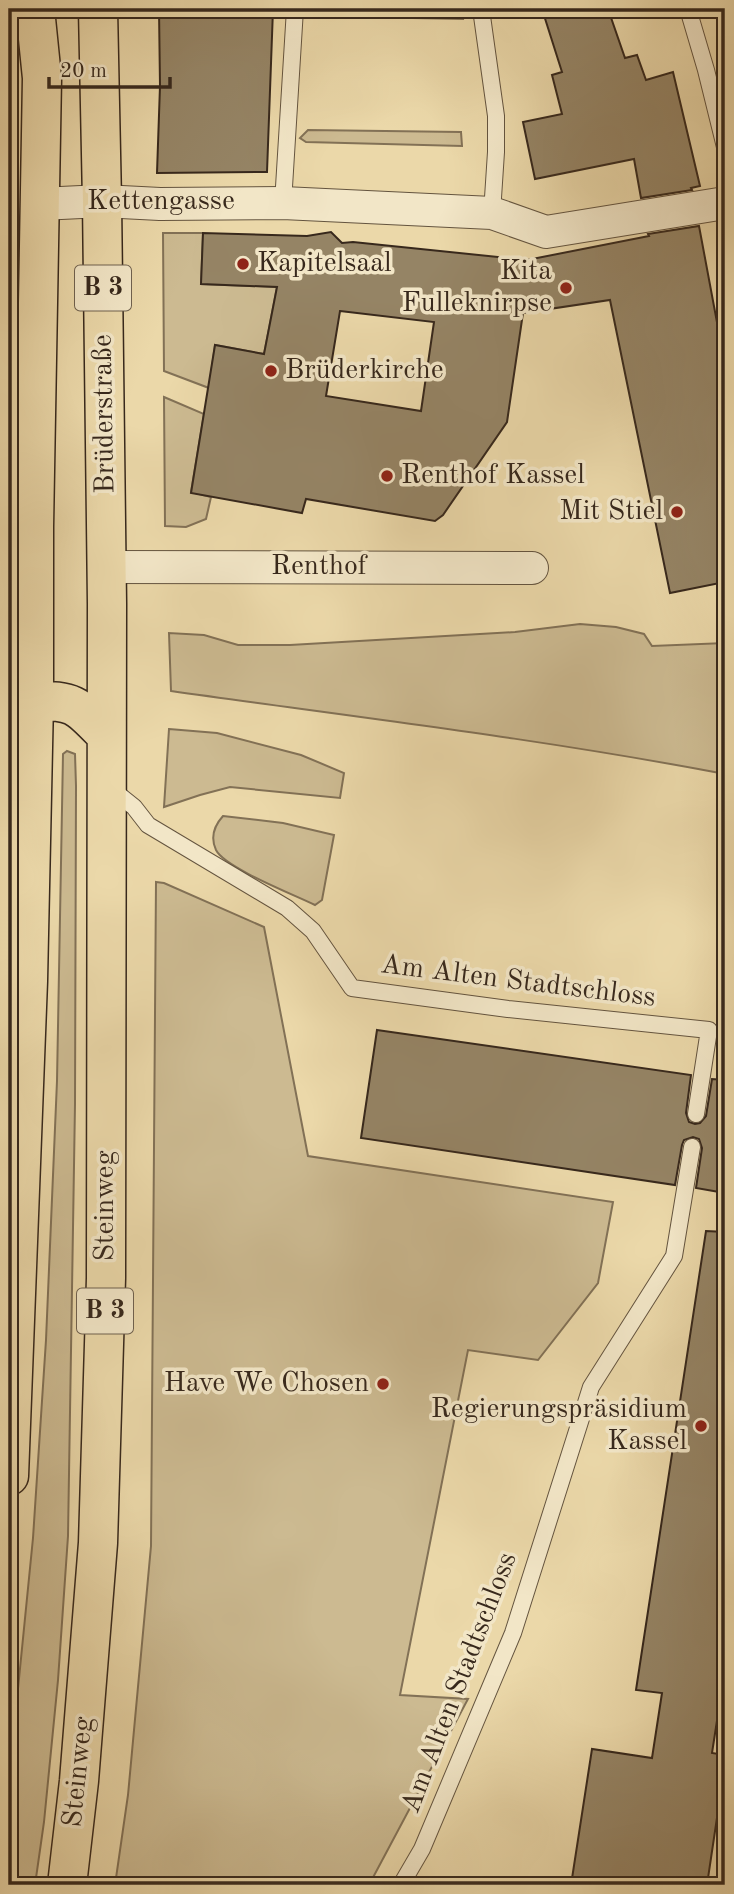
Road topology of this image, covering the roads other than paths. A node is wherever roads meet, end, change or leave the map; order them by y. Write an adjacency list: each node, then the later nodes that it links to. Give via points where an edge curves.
1 (35, 9): 10 (main road, B 3, via 42,78)
2 (98, 9): 7 (main road, Brüderstraße / B 3)
3 (295, 9): 8 (lane)
4 (481, 9): 11 (lane, via 496,116)
5 (688, 9): 6 (lane)
6 (725, 146)
7 (102, 201): 8 (street, Kettengasse); 10 (street, Kettengasse); 12 (main road, Brüderstraße / B 3)
8 (283, 203): 11 (street, Kettengasse)
9 (725, 203): 11 (street, Kettengasse, via 546,232)
10 (40, 204): 14 (main road, B 3, via 34,527)
11 (492, 213)
12 (106, 567): 13 (street, Renthof); 15 (main road, Steinweg / B 3)
13 (532, 568)
14 (21, 703): 15 (main road, via 56,700 71,704); 19 (main road, B 3, via 29,981)
15 (106, 735): 16 (main road, Steinweg / B 3)
16 (106, 784): 17 (lane, Am Alten Stadtschloss, via 148,825 287,908 313,931 352,988 709,1030); 21 (main road, Steinweg / B 3, via 106,1278 98,1543)
17 (696, 1114)
18 (692, 1147): 22 (lane, Am Alten Stadtschloss, via 674,1256 591,1387 513,1633 422,1849)
19 (9, 1466): 20 (main road, B 3)
20 (9, 1476)
21 (67, 1885)
22 (401, 1885)

